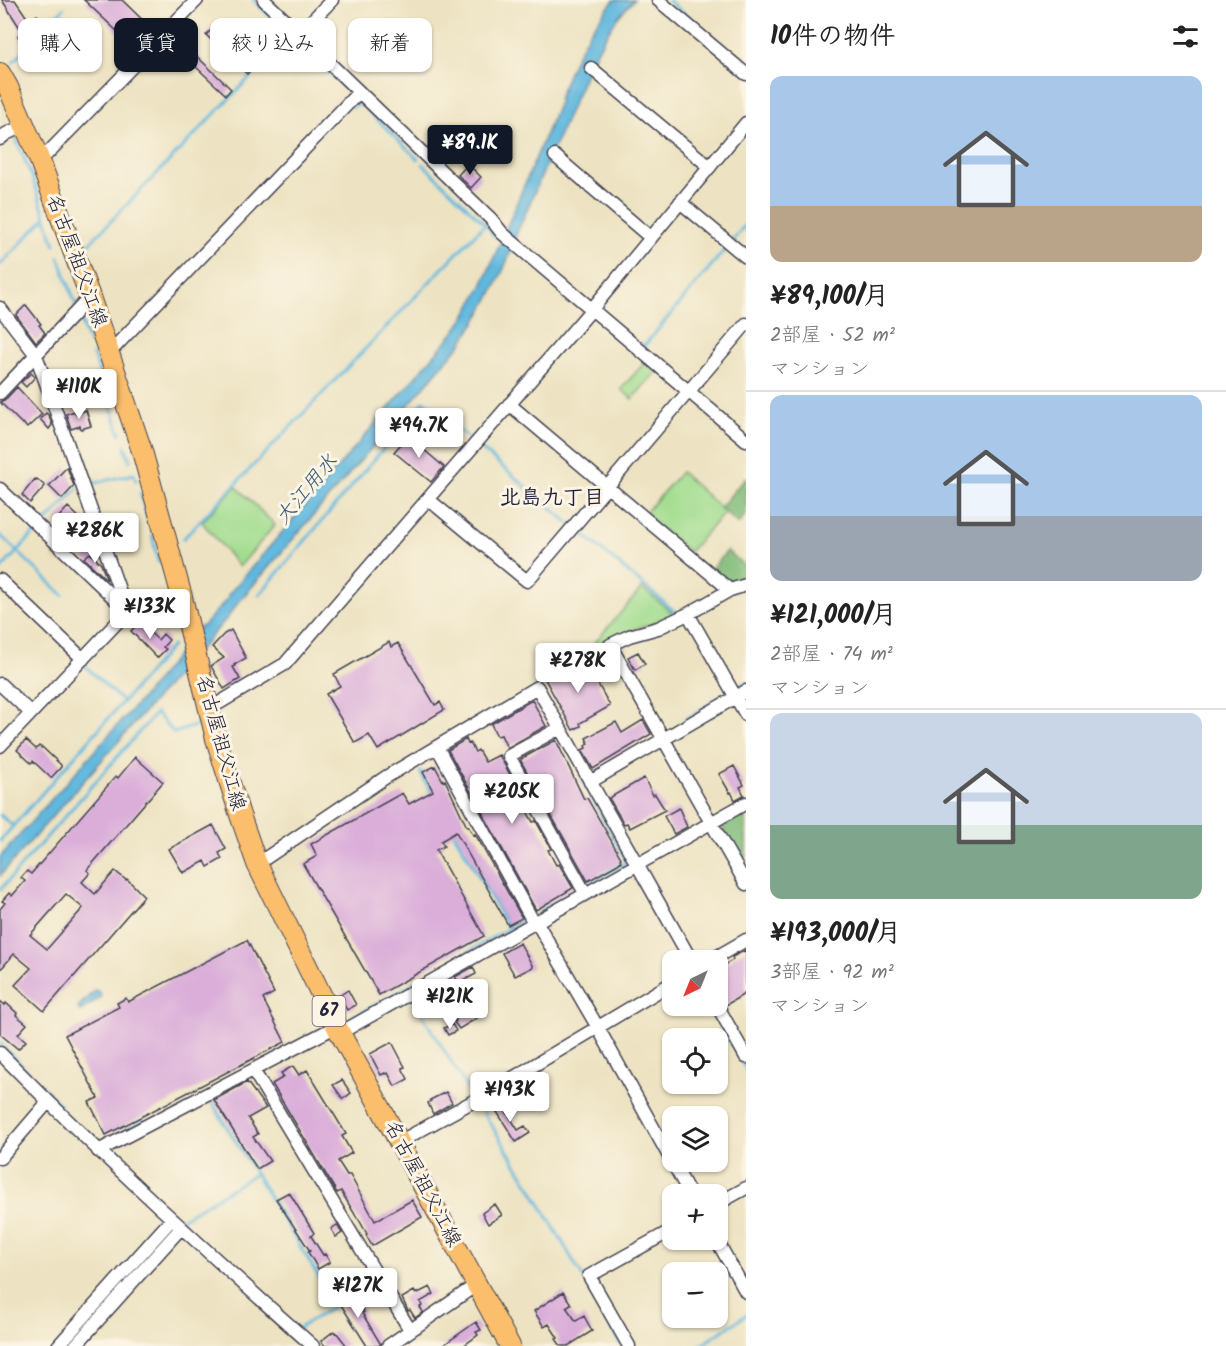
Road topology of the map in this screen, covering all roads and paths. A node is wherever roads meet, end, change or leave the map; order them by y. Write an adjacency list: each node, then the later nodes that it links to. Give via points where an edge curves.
1 (197, 0): 16 (street)
2 (264, 0): 5 (street)
3 (332, 0): 6 (street)
4 (658, 0): 9 (street)
5 (283, 18)
6 (315, 18)
7 (591, 68): 17 (street)
8 (336, 70): 11 (street)
9 (746, 74)
10 (3, 84): 13 (main road, 名古屋祖父江線 / 67)
11 (359, 92): 23 (street, via 502,233); 25 (street)
12 (746, 123): 17 (street)
13 (25, 125): 14 (street); 16 (main road, 名古屋祖父江線 / 67)
14 (0, 139)
15 (555, 156): 19 (street)
16 (40, 161): 21 (main road, 名古屋祖父江線 / 67)
17 (710, 167): 18 (street)
18 (680, 202): 19 (street); 20 (street)
19 (651, 238): 23 (street)
20 (746, 257)
21 (90, 297): 25 (main road, 名古屋祖父江線 / 67); 26 (street)
22 (0, 308): 26 (street)
23 (592, 309): 27 (street); 29 (street)
24 (746, 324): 27 (street)
25 (108, 354): 37 (main road, 名古屋祖父江線 / 67, via 142,451)
26 (36, 355): 28 (street); 38 (street)
27 (689, 391): 30 (street); 31 (street)
28 (0, 393)
29 (509, 404): 31 (street); 33 (street)
30 (746, 440)
31 (607, 487): 33 (street, via 527,580); 36 (street)
32 (0, 489): 38 (street, via 117,601)
33 (428, 499): 44 (street, via 285,664)
34 (0, 580): 41 (street)
35 (746, 585): 36 (street)
36 (730, 590): 40 (street)
37 (182, 597): 39 (street); 44 (main road, 名古屋祖父江線 / 67)
38 (122, 599): 39 (street)
39 (127, 612): 41 (street)
40 (688, 614): 43 (street); 48 (street, via 610,645)
41 (83, 659): 45 (street)
42 (0, 684): 45 (street)
43 (741, 694): 46 (street); 48 (street)
44 (209, 709): 54 (main road, 名古屋祖父江線 / 67)
45 (31, 713): 49 (street)
46 (746, 715)
47 (560, 728): 50 (street, via 537,687); 51 (street); 57 (street, via 509,756)
48 (664, 740): 51 (street); 53 (street)
49 (0, 746)
50 (437, 747): 54 (street); 58 (street)
51 (590, 782): 55 (street)
52 (746, 803): 53 (street)
53 (711, 822): 55 (street); 56 (street)
54 (257, 864): 65 (main road, 名古屋祖父江線 / 67)
55 (637, 864): 57 (street); 60 (street)
56 (746, 884)
57 (585, 893): 58 (street)
58 (535, 922): 64 (street); 65 (street)
59 (746, 940): 61 (street)
60 (685, 950)
61 (728, 950)
62 (662, 989): 64 (street)
63 (723, 1016): 67 (street)
64 (597, 1026): 70 (street); 73 (street)
65 (338, 1030): 68 (street); 70 (main road, 名古屋祖父江線 / 67)
66 (0, 1053): 69 (street)
67 (746, 1057)
68 (253, 1070): 71 (street); 81 (street)
69 (48, 1102): 71 (street); 72 (street)
70 (399, 1142): 79 (main road, 名古屋祖父江線 / 67)
71 (98, 1151): 76 (street)
72 (0, 1158)
73 (684, 1184)
74 (746, 1188): 75 (street)
75 (728, 1198)
76 (176, 1224): 82 (street); 83 (street); 84 (street)
77 (662, 1236): 87 (street, via 589,1276)
78 (722, 1250): 80 (street)
79 (476, 1285): 81 (street); 86 (main road, 名古屋祖父江線 / 67)
80 (746, 1292)
81 (410, 1330): 85 (street)
82 (58, 1346)
83 (75, 1346)
84 (313, 1346)
85 (388, 1346)
86 (510, 1346)
87 (628, 1346)

